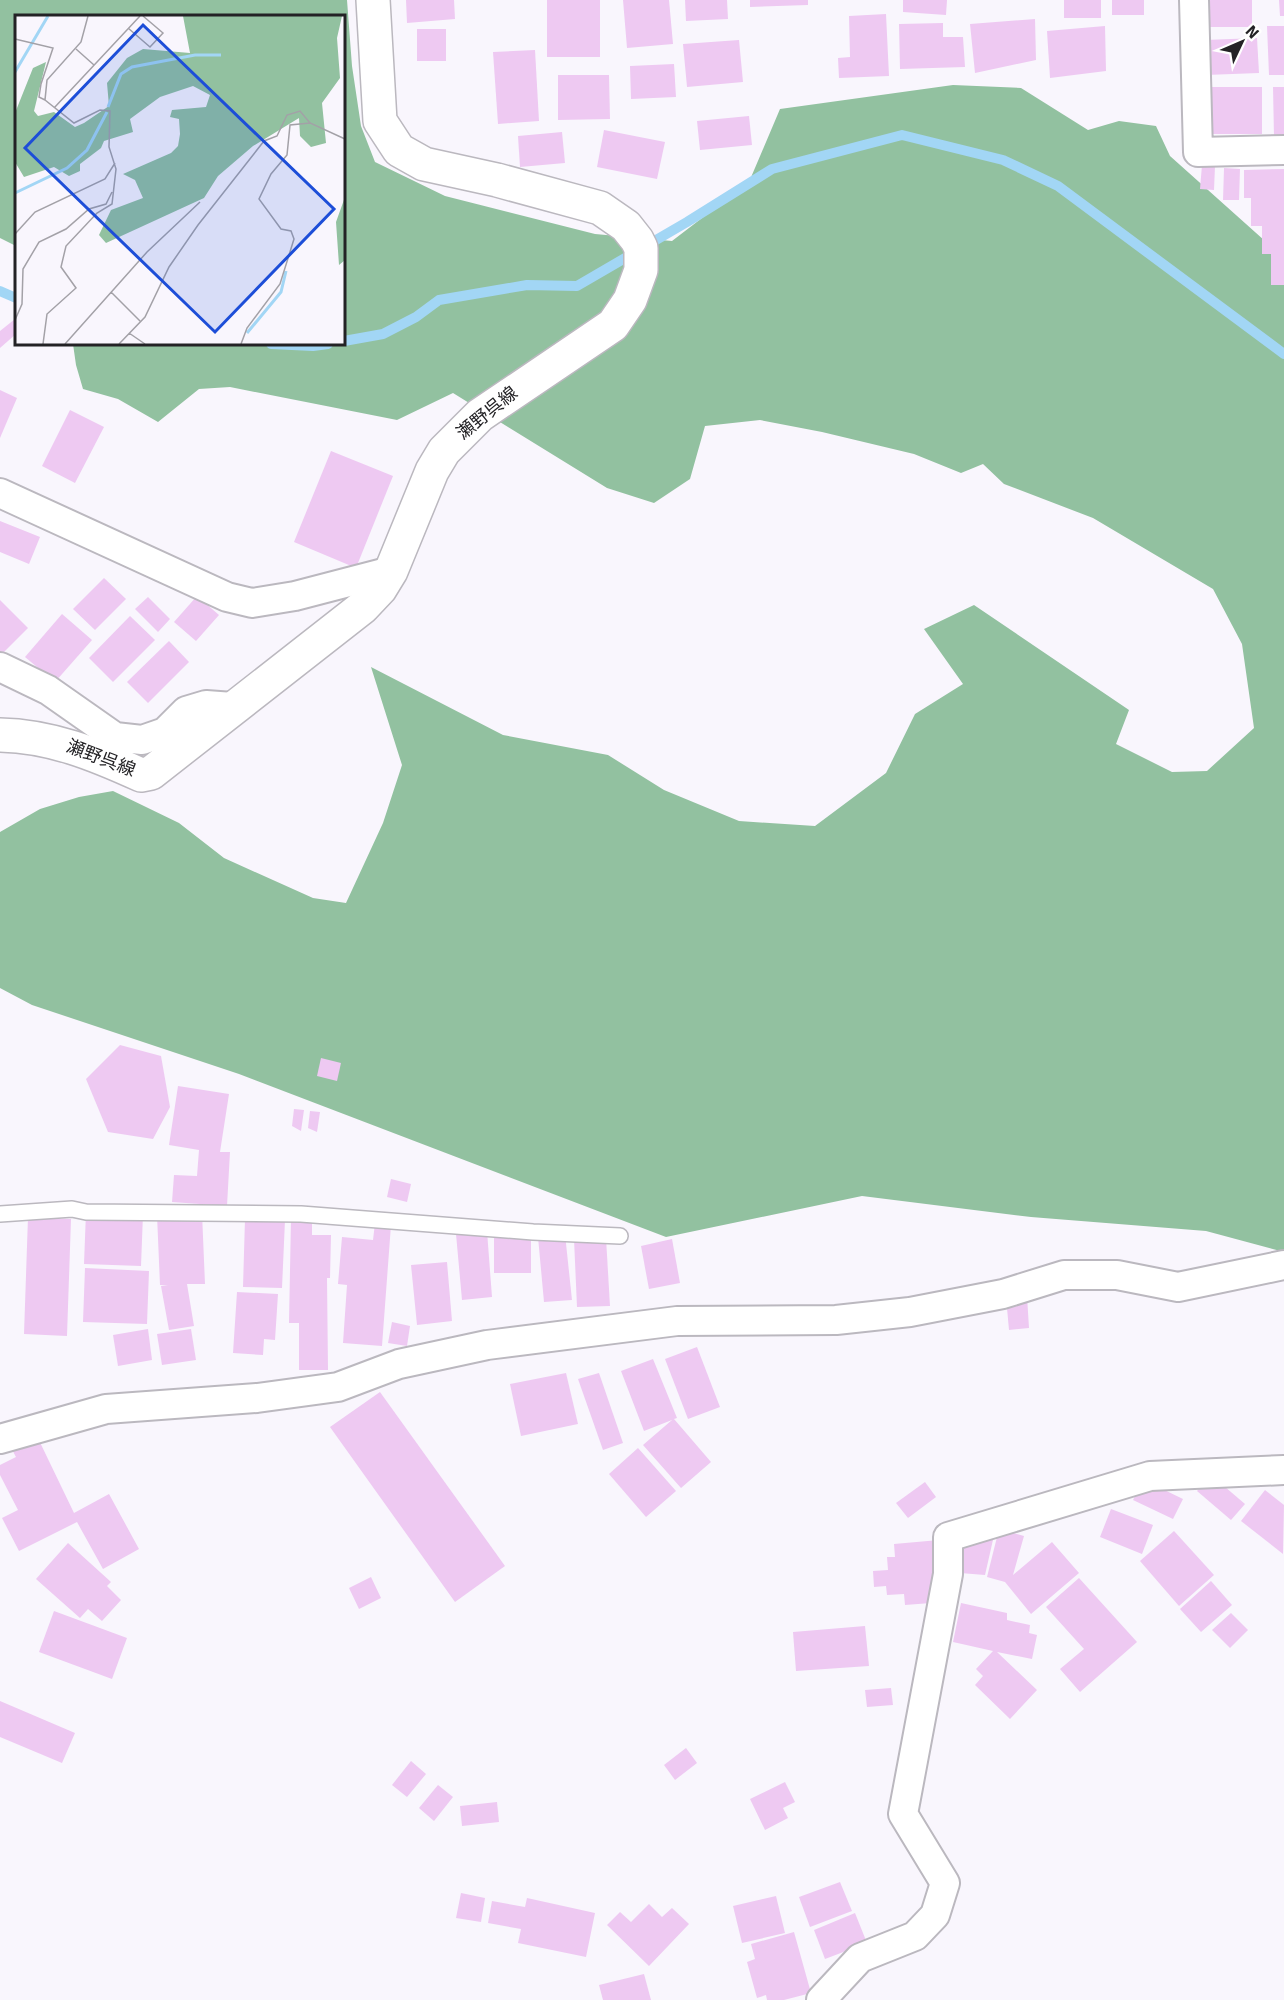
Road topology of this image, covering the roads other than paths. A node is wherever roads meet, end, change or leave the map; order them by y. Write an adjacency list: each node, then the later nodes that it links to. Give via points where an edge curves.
1 (373, 0): 5 (main road, 瀬野呉線, via 380,121 399,150 424,164 600,208 626,226 641,248 637,282 613,325 495,404 444,450)
2 (1194, 0): 3 (street, via 1198,152)
3 (1284, 150)
4 (0, 493): 5 (street, via 227,597 252,603)
5 (391, 571): 7 (main road, 瀬野呉線, via 363,607)
6 (0, 667): 7 (street, via 48,690 116,737 142,740 165,732 186,711 206,705)
7 (233, 707): 8 (main road, 瀬野呉線, via 151,773 141,775 58,742)
8 (0, 735)
9 (0, 1214): 10 (lane, via 72,1209 301,1214)
10 (620, 1236)
11 (1284, 1265): 12 (street, via 1178,1287 1117,1275 1064,1275 1003,1294 910,1312 836,1320 677,1322 487,1345 399,1364 338,1387 257,1398 106,1409)
12 (0, 1439)
13 (1284, 1470): 14 (street, via 1150,1476 948,1537 948,1574 903,1814 945,1883 935,1915 915,1936 860,1958)
14 (821, 2000)

